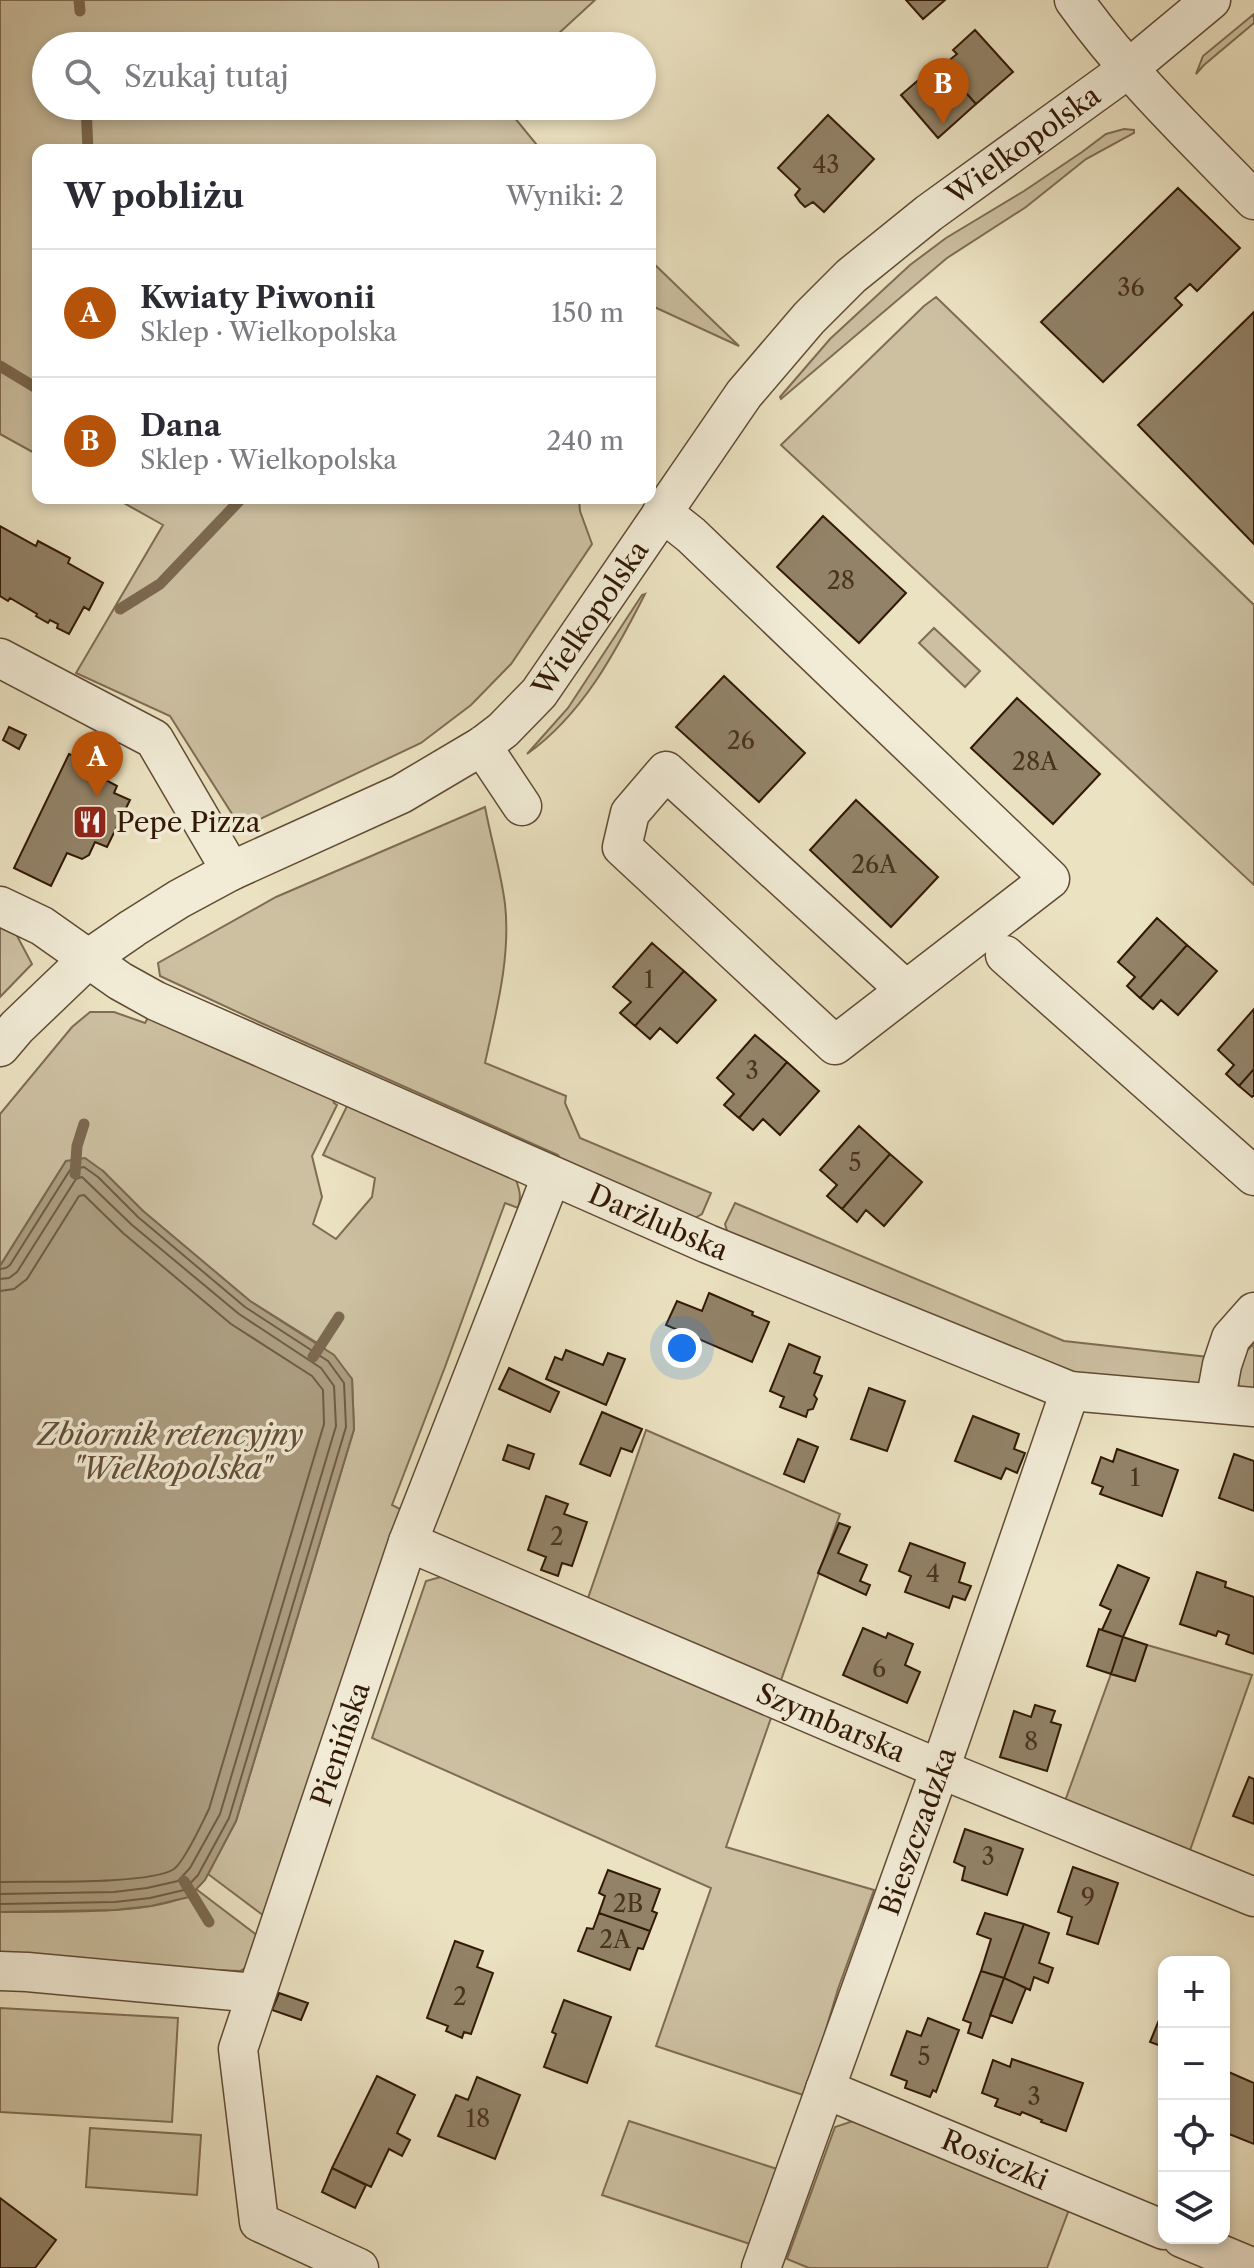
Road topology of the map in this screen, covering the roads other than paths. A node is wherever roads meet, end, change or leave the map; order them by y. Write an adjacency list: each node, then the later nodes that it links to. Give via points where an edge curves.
1 (1074, 0): 3 (street)
2 (1211, 0): 3 (street, Wielkopolska)
3 (1128, 69): 4 (street); 5 (street, Wielkopolska, via 851,276 744,394)
4 (1254, 200)
5 (662, 512): 7 (street, Wielkopolska, via 539,693); 13 (street, via 1050,879)
6 (0, 658): 9 (street, via 154,739)
7 (482, 746): 8 (street); 9 (street, Wielkopolska, via 401,794)
8 (522, 806)
9 (231, 871): 12 (street, Wielkopolska)
10 (0, 906): 12 (street, Darżlubska, via 42,926)
11 (1005, 955): 15 (street)
12 (88, 959): 14 (street, Wielkopolska); 16 (street, Darżlubska, via 156,1001)
13 (906, 990): 13 (street, via 835,1045 622,847 630,813 666,771)
14 (0, 1047)
15 (1254, 1176)
16 (551, 1177): 18 (street, Darżlubska); 21 (street, Pienińska)
17 (1254, 1312): 19 (street, via 1231,1338)
18 (1070, 1391): 19 (street, Darżlubska); 22 (street, Bieszczadzka)
19 (1215, 1403): 20 (street, Darżlubska)
20 (1254, 1407)
21 (408, 1542): 22 (street, Szymbarska); 25 (street, Pienińska)
22 (940, 1769): 23 (street, Szymbarska); 26 (street, Bieszczadzka)
23 (1254, 1897)
24 (0, 1971): 25 (street)
25 (256, 1993): 29 (street, Pienińska, via 238,2049 259,2222)
26 (825, 2089): 27 (street, Rosiczki); 30 (street, Bieszczadzka)
27 (1158, 2228)
28 (1196, 2244): 31 (street)
29 (359, 2268)
30 (761, 2268)
31 (1254, 2268)

